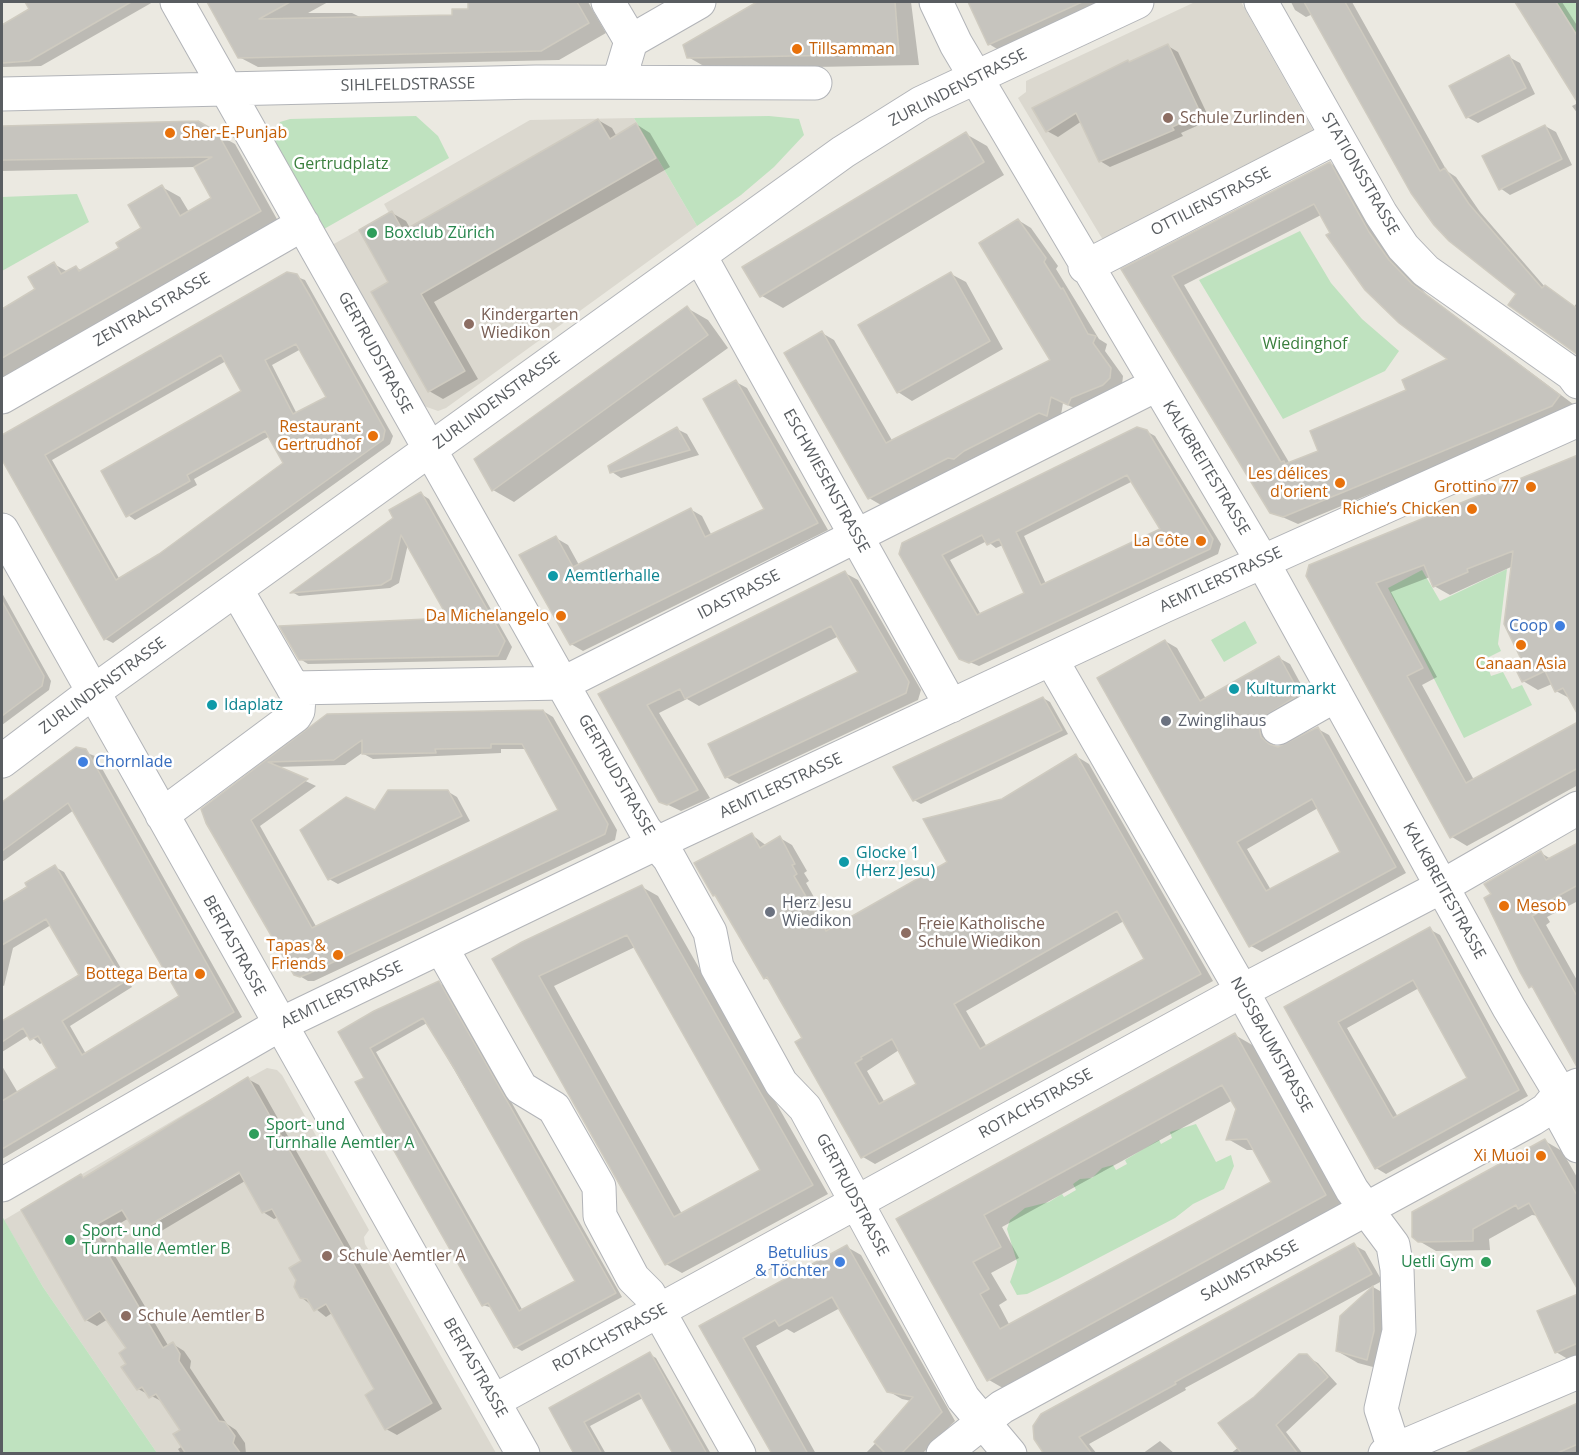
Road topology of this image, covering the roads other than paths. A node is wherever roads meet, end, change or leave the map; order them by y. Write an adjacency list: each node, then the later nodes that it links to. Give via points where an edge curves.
1 (177, 2): 11 (street, GERTRUDSTRASSE)
2 (608, 2): 7 (street)
3 (699, 2): 7 (street)
4 (936, 2): 8 (street, KALKBREITESTRASSE)
5 (1137, 2): 8 (street, ZURLINDENSTRASSE)
6 (1262, 2): 13 (street, STATIONSSTRASSE)
7 (631, 41): 9 (street)
8 (975, 77): 15 (street, ZURLINDENSTRASSE, via 901,114); 16 (street, KALKBREITESTRASSE)
9 (619, 81): 10 (street, SIHLFELDSTRASSE); 11 (street, SIHLFELDSTRASSE)
10 (815, 83)
11 (225, 89): 12 (street, SIHLFELDSTRASSE); 14 (street, GERTRUDSTRASSE)
12 (16, 94)
13 (1337, 137): 16 (street, OTTILIENSTRASSE); 17 (street, STATIONSSTRASSE, via 1381,214 1403,247 1426,271)
14 (303, 224): 19 (street, ZENTRALSTRASSE); 21 (street, GERTRUDSTRASSE)
15 (700, 256): 21 (street, ZURLINDENSTRASSE); 23 (street, ESCHWIESENSTRASSE)
16 (1085, 267): 18 (street, KALKBREITESTRASSE)
17 (1578, 382)
18 (1156, 385): 23 (street, IDASTRASSE); 24 (street, KALKBREITESTRASSE)
19 (2, 397)
20 (1578, 420): 24 (street, AEMTLERSTRASSE)
21 (430, 450): 25 (street, ZURLINDENSTRASSE); 27 (street, GERTRUDSTRASSE)
22 (2, 530): 30 (street, BERTASTRASSE)
23 (857, 536): 27 (street, IDASTRASSE); 31 (street, ESCHWIESENSTRASSE)
24 (1262, 561): 26 (street, AEMTLERSTRASSE); 29 (street, KALKBREITESTRASSE)
25 (236, 589): 28 (street); 30 (street, ZURLINDENSTRASSE)
26 (1051, 659): 31 (street, AEMTLERSTRASSE); 39 (street, NUSSBAUMSTRASSE)
27 (564, 682): 28 (street, IDASTRASSE); 36 (street, GERTRUDSTRASSE)
28 (293, 688): 35 (street, via 300,702 295,716)
29 (1334, 691): 32 (street, via 1322,703); 37 (street, KALKBREITESTRASSE)
30 (93, 692): 33 (street, ZURLINDENSTRASSE); 35 (street, BERTASTRASSE)
31 (951, 706): 36 (street, AEMTLERSTRASSE)
32 (1278, 728)
33 (2, 761)
34 (1578, 808): 37 (street, ROTACHSTRASSE)
35 (162, 815): 40 (street, BERTASTRASSE)
36 (656, 844): 38 (street, AEMTLERSTRASSE); 44 (street, GERTRUDSTRASSE, via 669,858 710,932 717,967 737,1004 781,1083 805,1108)
37 (1441, 887): 39 (street, ROTACHSTRASSE); 41 (street, KALKBREITESTRASSE, via 1509,1008)
38 (441, 947): 40 (street, AEMTLERSTRASSE); 46 (street, via 521,1088 554,1108 599,1187 600,1216 633,1278)
39 (1242, 991): 44 (street, ROTACHSTRASSE); 45 (street, NUSSBAUMSTRASSE, via 1352,1190)
40 (279, 1024): 43 (street, AEMTLERSTRASSE); 48 (street, BERTASTRASSE)
41 (1572, 1094): 42 (street, KALKBREITESTRASSE, via 1561,1115); 45 (street, SAUMSTRASSE)
42 (1578, 1146)
43 (2, 1185)
44 (855, 1203): 46 (street, ROTACHSTRASSE); 49 (street, GERTRUDSTRASSE, via 963,1398)
45 (1366, 1207): 49 (street, SAUMSTRASSE); 50 (street, NUSSBAUMSTRASSE, via 1396,1253 1398,1341 1381,1409)
46 (660, 1312): 48 (street, ROTACHSTRASSE); 52 (street)
47 (1578, 1372): 50 (street)
48 (494, 1401): 51 (street, BERTASTRASSE)
49 (982, 1420): 53 (street, SAUMSTRASSE); 54 (street, GERTRUDSTRASSE)
50 (1389, 1451)
51 (523, 1454)
52 (739, 1454)
53 (943, 1454)
54 (1010, 1454)

